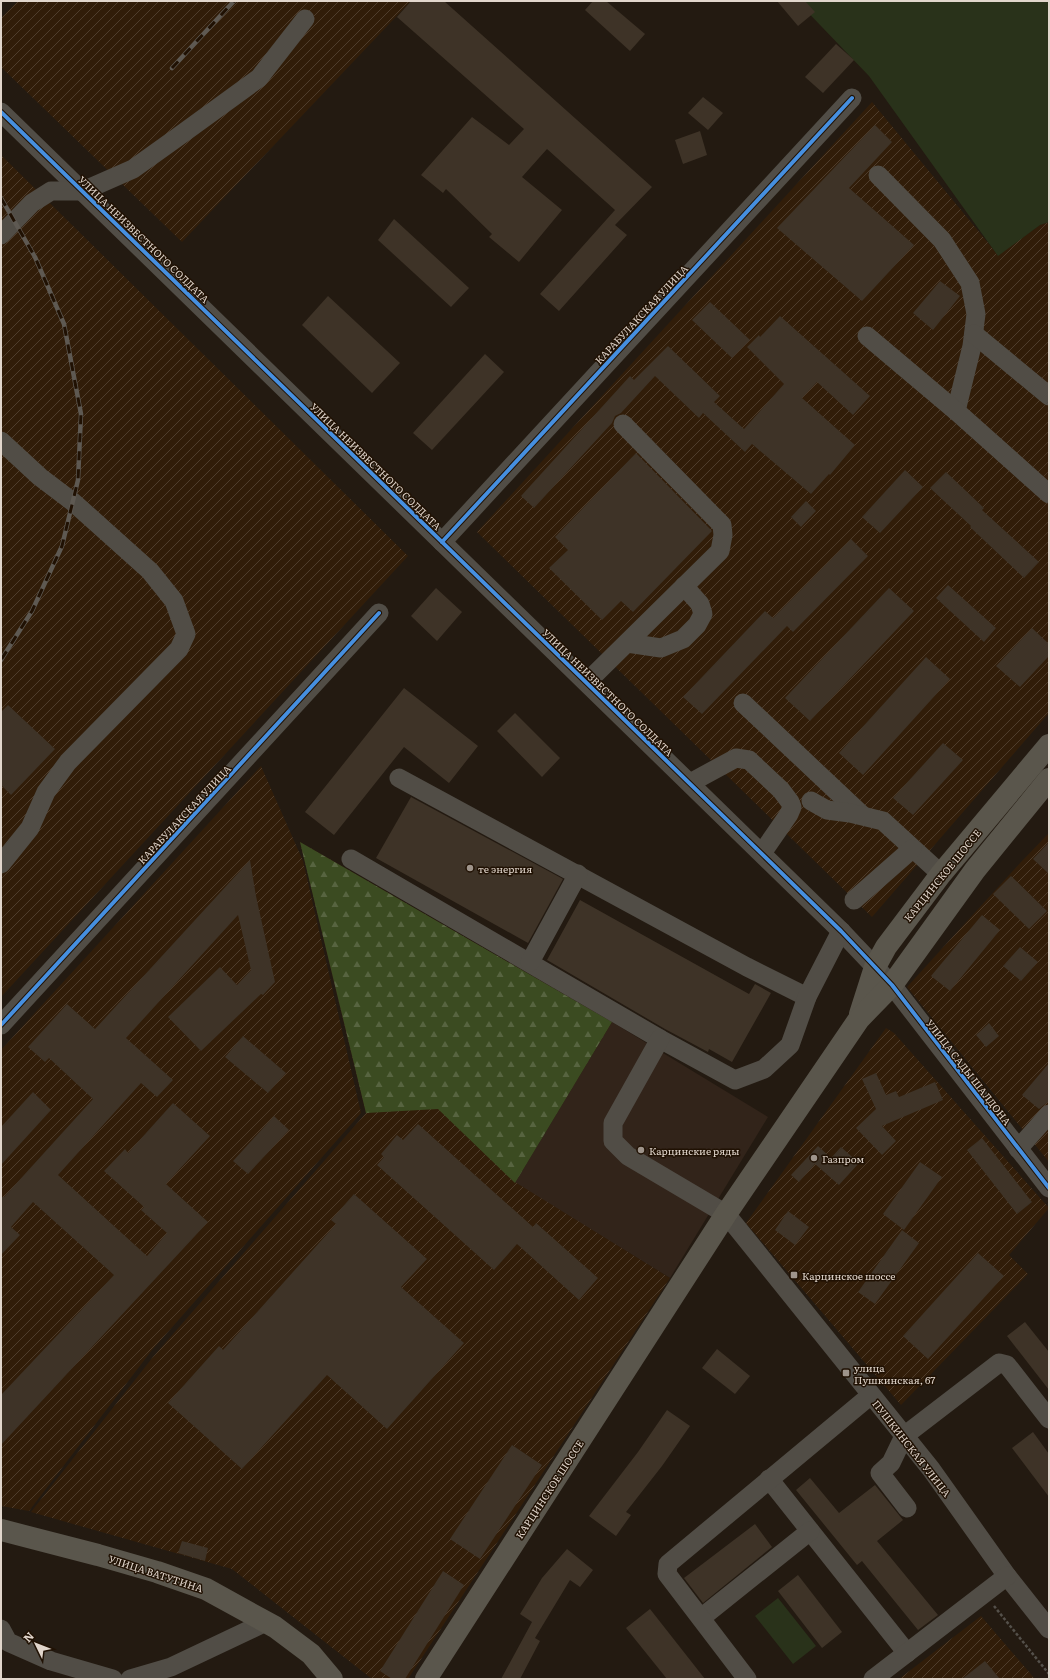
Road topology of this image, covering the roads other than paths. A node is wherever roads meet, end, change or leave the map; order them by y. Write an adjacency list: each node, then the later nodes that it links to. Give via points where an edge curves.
1 (305, 19): 5 (street, via 258,78 244,90 133,169)
2 (852, 98): 14 (street, КАРАБУЛАКСКАЯ УЛИЦА)
3 (1, 112): 5 (street, УЛИЦА НЕИЗВЕСТНОГО СОЛДАТА)
4 (878, 175): 7 (street, via 942,240 970,283 976,314)
5 (83, 191): 6 (street, via 51,191 32,203); 14 (street, УЛИЦА НЕИЗВЕСТНОГО СОЛДАТА)
6 (1, 235)
7 (974, 334): 9 (street); 10 (street)
8 (867, 336): 10 (street)
9 (1049, 396)
10 (956, 411): 13 (street)
11 (623, 424): 15 (street, via 722,525 720,551)
12 (1, 440): 29 (street, via 40,477 73,502 150,571 174,601 186,634 179,649 68,762 46,792 30,828)
13 (1049, 494)
14 (442, 542): 18 (street, УЛИЦА НЕИЗВЕСТНОГО СОЛДАТА)
15 (684, 586): 17 (street); 17 (street, via 700,604 704,614 683,639 661,648)
16 (379, 613): 39 (street, КАРАБУЛАКСКАЯ УЛИЦА)
17 (627, 643): 18 (street)
18 (587, 682): 23 (street, УЛИЦА НЕИЗВЕСТНОГО СОЛДАТА)
19 (743, 703): 25 (street)
20 (1049, 745): 31 (main road, КАРЦИНСКОЕ ШОССЕ)
21 (399, 778): 30 (street)
22 (1049, 779): 36 (main road, КАРЦИНСКОЕ ШОССЕ, via 975,870)
23 (690, 783): 27 (street, УЛИЦА НЕИЗВЕСТНОГО СОЛДАТА); 27 (street, via 736,758 749,760 781,790 792,808)
24 (811, 801): 25 (street, via 827,810)
25 (862, 815): 26 (street, via 883,821)
26 (912, 849): 31 (street); 32 (street)
27 (762, 853): 33 (street, УЛИЦА НЕИЗВЕСТНОГО СОЛДАТА)
28 (351, 859): 34 (street)
29 (1, 864)
30 (578, 874): 34 (street); 37 (street)
31 (942, 874): 35 (main road, КАРЦИНСКОЕ ШОССЕ, via 886,947)
32 (854, 900)
33 (841, 931): 35 (street, УЛИЦА НЕИЗВЕСТНОГО СОЛДАТА); 37 (street)
34 (530, 962): 40 (street)
35 (875, 967): 36 (street, УЛИЦА САДЫ ШАЛДОНА); 38 (main road, КАРЦИНСКОЕ ШОССЕ)
36 (892, 985): 38 (main road, КАРЦИНСКОЕ ШОССЕ); 42 (street, УЛИЦА САДЫ ШАЛДОНА)
37 (808, 998): 40 (street, via 790,1045 764,1069 735,1080)
38 (859, 1019): 44 (main road, КАРЦИНСКОЕ ШОССЕ)
39 (2, 1023)
40 (660, 1039): 44 (street, via 613,1123 613,1141 628,1156)
41 (1049, 1114): 42 (street)
42 (1018, 1149): 43 (street, УЛИЦА САДЫ ШАЛДОНА)
43 (1049, 1188)
44 (726, 1214): 45 (street, ПУШКИНСКАЯ УЛИЦА); 61 (main road, КАРЦИНСКОЕ ШОССЕ)
45 (871, 1394): 47 (street, ПУШКИНСКАЯ УЛИЦА); 48 (street)
46 (1049, 1419): 47 (street, via 1007,1365 999,1363)
47 (904, 1436): 49 (street, via 891,1463 880,1474); 52 (street, ПУШКИНСКАЯ УЛИЦА)
48 (769, 1479): 51 (street); 53 (street, via 668,1564 667,1574)
49 (907, 1508)
50 (1, 1530): 54 (main road, УЛИЦА ВАТУТИНА, via 98,1555 206,1589)
51 (810, 1531): 53 (street); 57 (street)
52 (1007, 1576): 56 (street, ПУШКИНСКАЯ УЛИЦА); 57 (street)
53 (701, 1618): 62 (street)
54 (266, 1622): 59 (street, via 171,1667); 60 (main road, УЛИЦА ВАТУТИНА, via 311,1654)
55 (1, 1629): 58 (street, via 8,1642 51,1661)
56 (1049, 1629)
57 (907, 1653): 63 (street)
58 (113, 1679)
59 (130, 1679)
60 (332, 1679)
61 (426, 1679)
62 (747, 1679)
63 (873, 1679)

